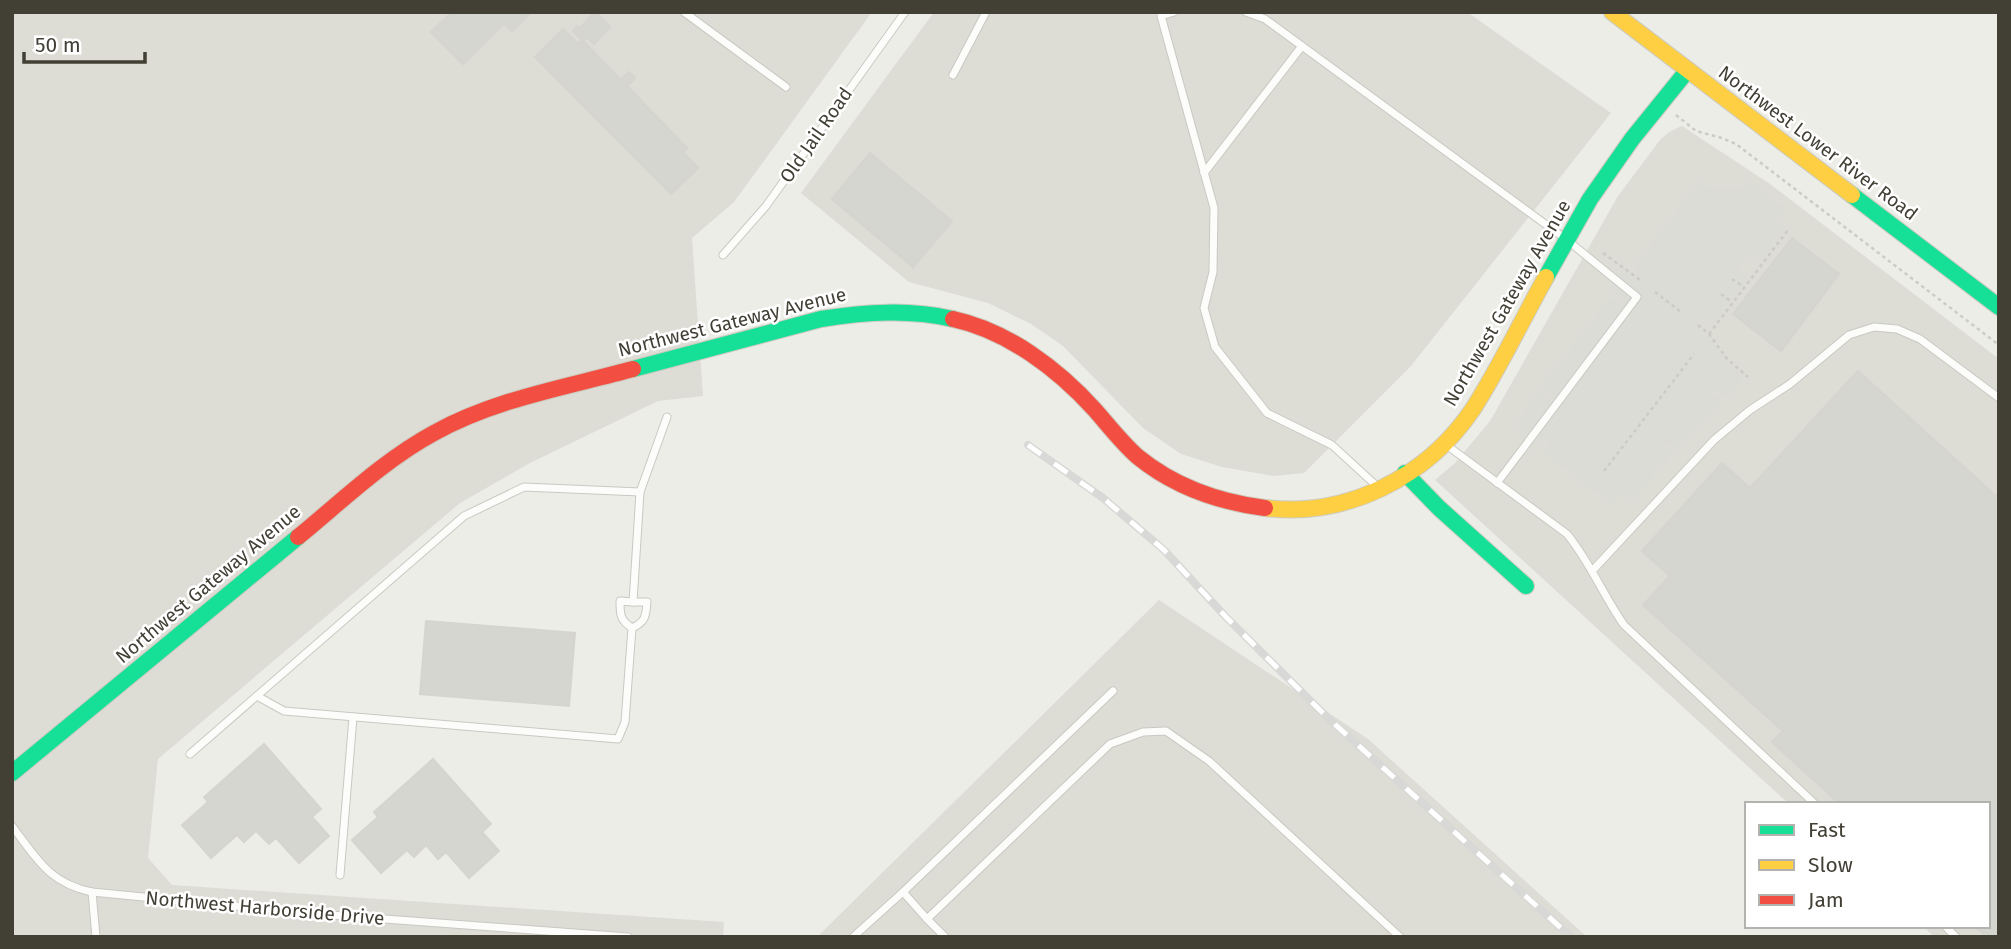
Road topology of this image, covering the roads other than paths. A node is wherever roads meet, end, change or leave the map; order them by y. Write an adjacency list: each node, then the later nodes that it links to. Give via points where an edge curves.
1 (684, 12): 11 (lane)
2 (905, 12): 14 (lane, Old Jail Road, via 766,206)
3 (986, 12): 10 (lane)
4 (1174, 12): 7 (lane)
5 (1246, 12): 8 (lane, via 1265,19)
6 (1612, 12): 9 (street, Northwest Lower River Road)
7 (1160, 14): 12 (lane)
8 (1302, 47): 12 (lane); 13 (lane)
9 (1687, 71): 13 (street, Northwest Gateway Avenue, via 1606,175); 15 (street, Northwest Lower River Road)
10 (953, 75)
11 (786, 87)
12 (1204, 173): 21 (lane, via 1214,208 1213,272 1204,308 1215,347 1267,413 1332,445)
13 (1567, 240): 18 (street, Northwest Gateway Avenue, via 1473,408); 20 (lane, via 1637,296)
14 (723, 255)
15 (1999, 307)
16 (1999, 398): 23 (lane, via 1920,339 1897,329 1874,327 1849,335 1714,440)
17 (667, 417): 22 (lane)
18 (1444, 444): 19 (street, Northwest Gateway Avenue); 20 (lane)
19 (1405, 473): 21 (street, Northwest Gateway Avenue); 24 (street)
20 (1497, 483): 23 (lane, via 1567,534)
21 (1380, 489): 31 (street, Northwest Gateway Avenue, via 1357,499 1318,506 1280,509 1224,502 1192,491 1141,459 1050,367 1001,336 927,313 869,311 821,319 452,422 403,451)
22 (640, 492): 25 (lane); 28 (lane, via 524,487 464,516)
23 (1593, 570): 32 (lane, via 1624,625)
24 (1526, 586)
25 (633, 602): 26 (lane, via 620,601 620,616); 26 (lane, via 646,602 646,618)
26 (632, 628): 29 (lane, via 625,722 618,738)
27 (1113, 691): 36 (lane)
28 (257, 696): 29 (lane, via 284,711); 30 (lane)
29 (353, 717): 34 (lane)
30 (190, 754)
31 (12, 773)
32 (1813, 802)
33 (12, 827): 35 (lane, Northwest Harborside Drive, via 51,876)
34 (340, 875)
35 (92, 892): 38 (lane); 39 (lane, Northwest Harborside Drive)
36 (903, 892): 37 (lane); 40 (lane)
37 (927, 919): 41 (lane); 42 (lane, via 1110,744 1143,732 1166,731 1209,761)
38 (96, 937)
39 (628, 937)
40 (853, 937)
41 (945, 937)
42 (1400, 937)

